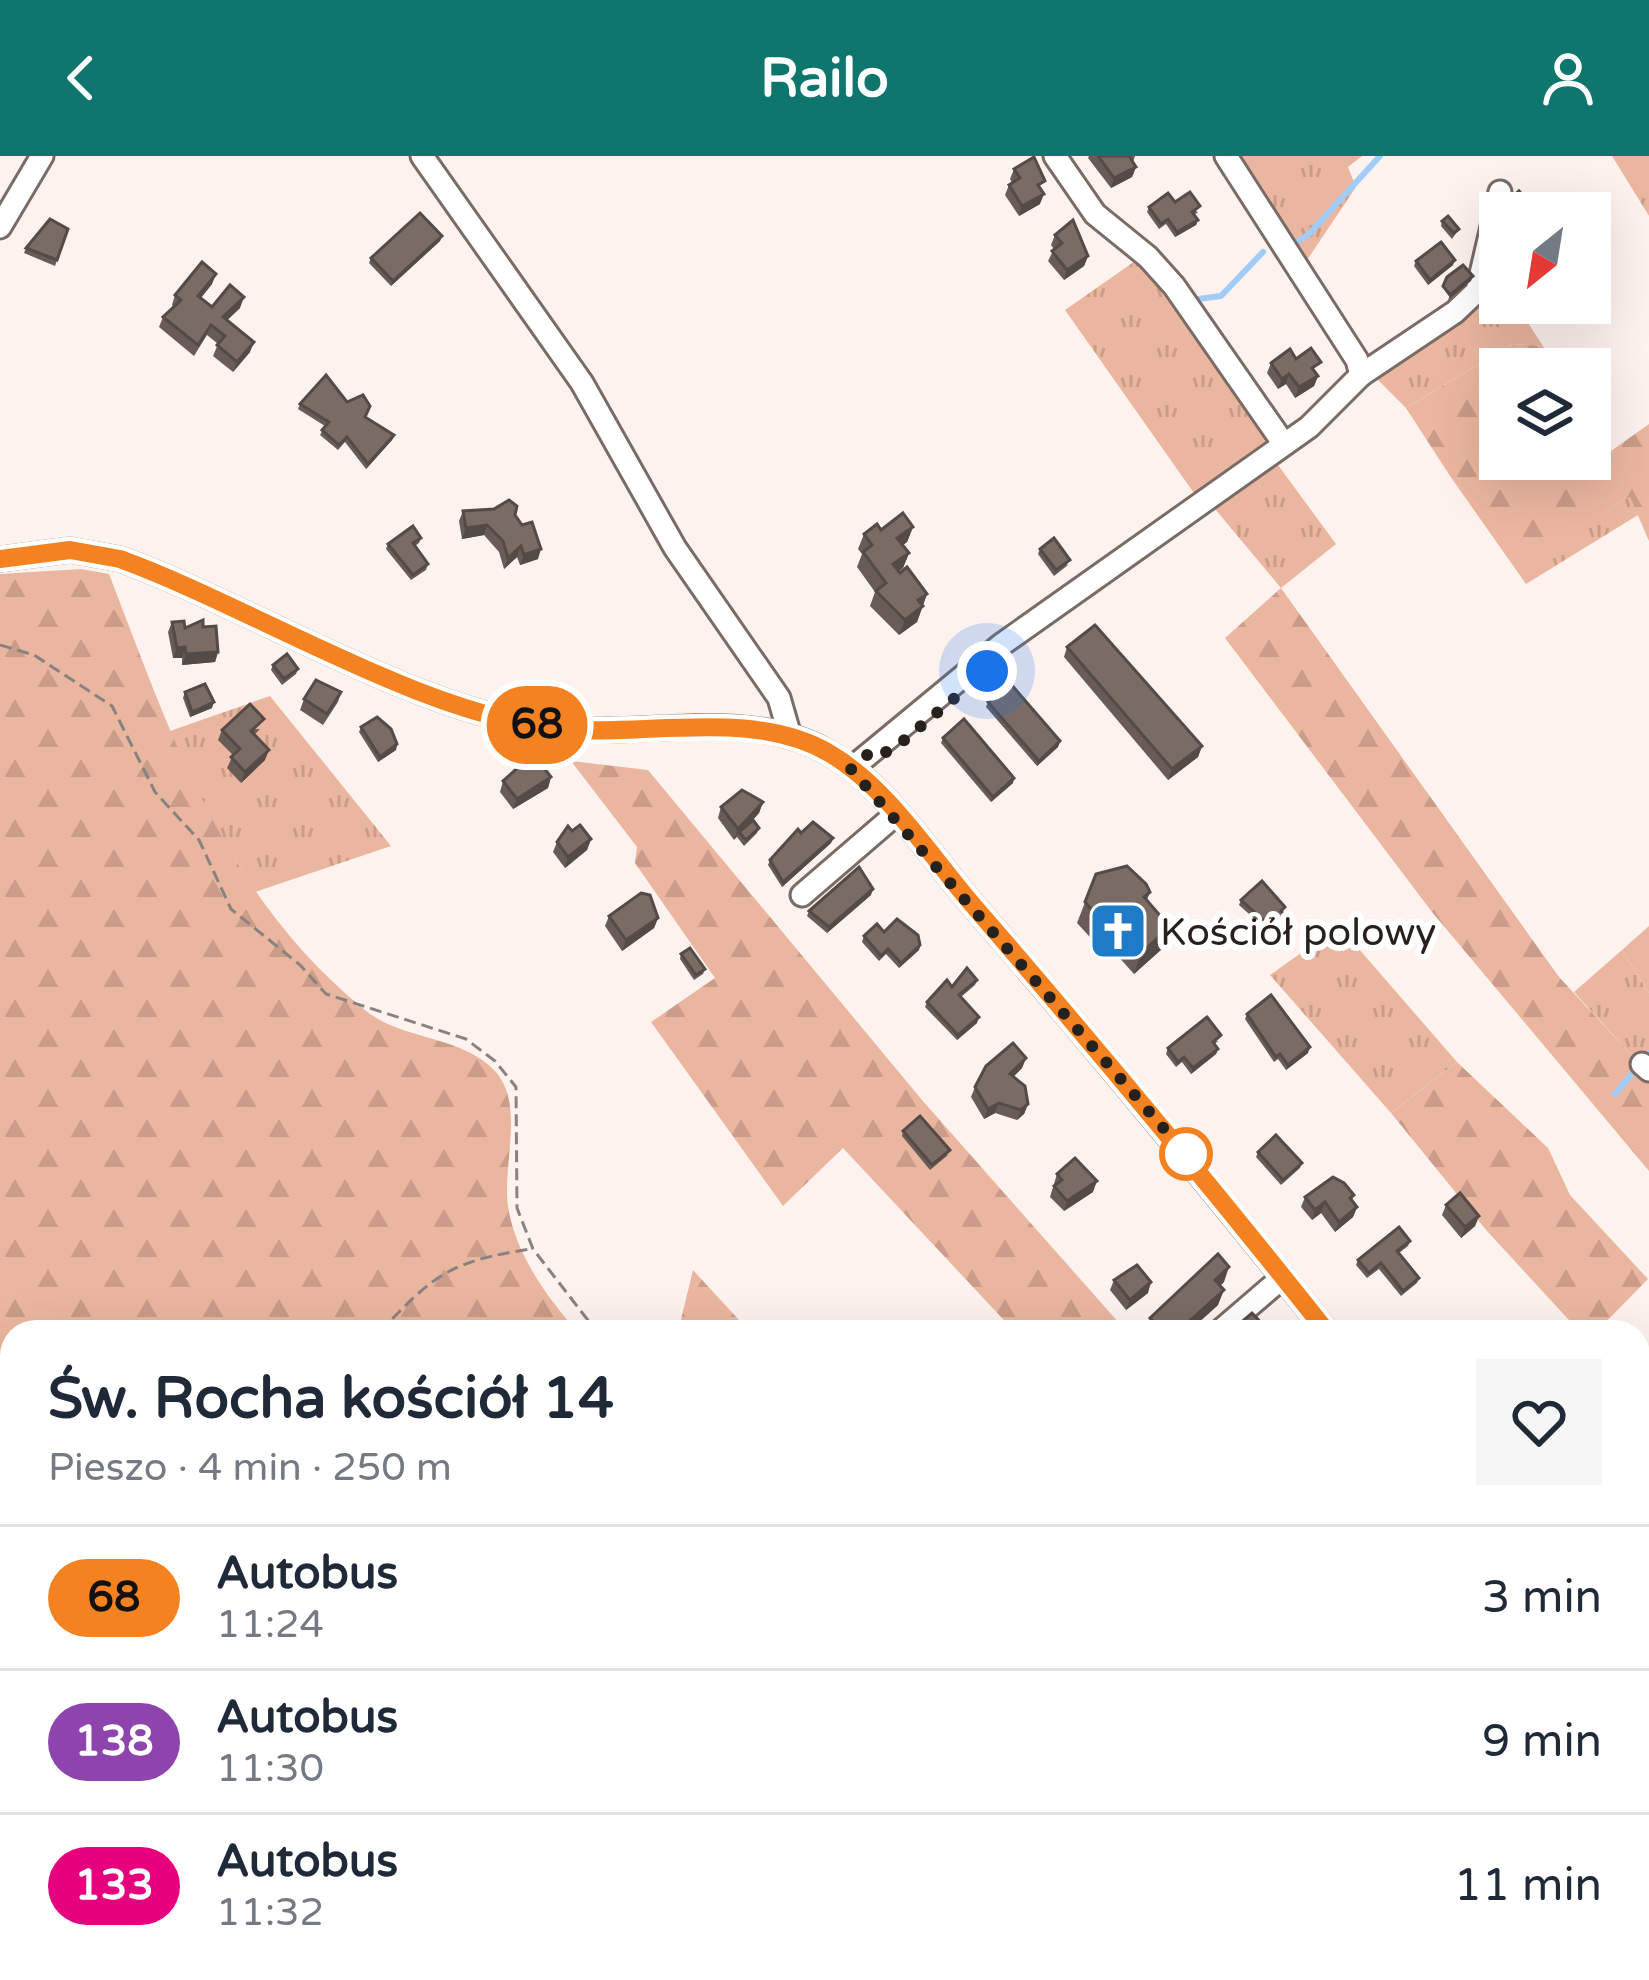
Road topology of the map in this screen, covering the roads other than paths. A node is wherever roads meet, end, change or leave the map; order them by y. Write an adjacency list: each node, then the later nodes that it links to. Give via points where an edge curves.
1 (42, 156): 5 (street)
2 (422, 156): 11 (street, via 582,383 675,548 779,698)
3 (1055, 156): 8 (street, via 1095,214 1174,286)
4 (1228, 161): 7 (street)
5 (0, 227)
6 (1479, 281): 7 (street, via 1455,313)
7 (1361, 375): 8 (street)
8 (1284, 445): 12 (street, via 1001,645)
9 (0, 559): 11 (street, via 70,550 120,559 441,698 536,725)
10 (1042, 630): 12 (street, via 897,746)
11 (790, 736): 13 (street)
12 (874, 749): 13 (street)
13 (851, 769): 14 (street)
14 (895, 815): 15 (street); 16 (street)
15 (802, 896)
16 (1283, 1277): 17 (street); 18 (street)
17 (1233, 1320)
18 (1317, 1320)

